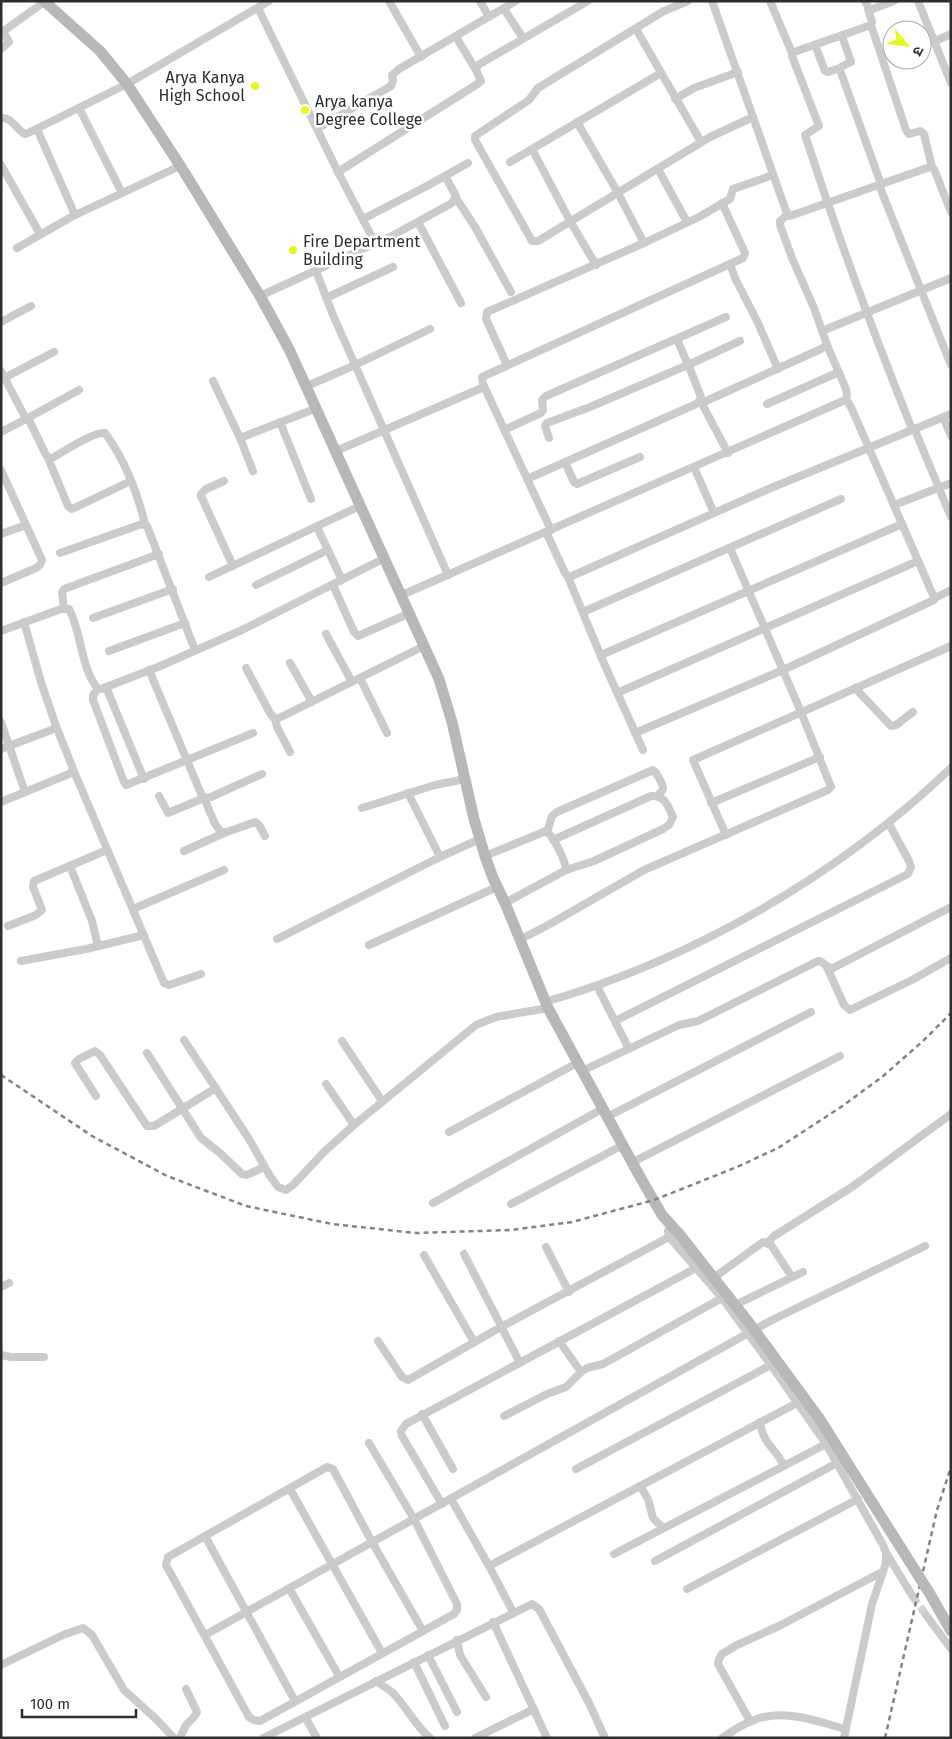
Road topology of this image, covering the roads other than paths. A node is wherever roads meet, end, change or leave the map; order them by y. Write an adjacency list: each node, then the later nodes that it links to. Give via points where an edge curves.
1 (44, 1): 19 (street); 34 (main road, via 100,51)
2 (269, 1): 13 (street)
3 (388, 1): 28 (street)
4 (480, 1): 16 (street)
5 (516, 1): 14 (street)
6 (688, 1): 18 (street, via 664,11)
7 (712, 1): 31 (street)
8 (770, 1): 27 (street)
9 (865, 1): 15 (street)
10 (894, 1): 15 (street)
11 (918, 1): 24 (street)
12 (585, 2): 23 (street)
13 (258, 8): 34 (street); 40 (street)
14 (504, 9): 16 (street); 23 (street)
15 (868, 9): 17 (street)
16 (489, 17): 22 (street)
17 (871, 25): 21 (street); 48 (street, via 906,130 908,134 920,131 924,134)
18 (636, 29): 32 (street); 63 (street, via 538,88 529,100 475,136 532,241 538,241)
19 (2, 31): 26 (street, via 9,42)
20 (951, 34): 24 (street)
21 (842, 36): 25 (street); 29 (street, via 851,62)
22 (456, 37): 28 (street); 30 (street)
23 (523, 38): 30 (street, via 478,65)
24 (935, 41): 33 (street)
25 (815, 45): 27 (street); 29 (street, via 825,71)
26 (1, 49)
27 (792, 53): 58 (street, via 819,126 805,135)
28 (421, 57): 40 (street, via 393,74 391,86)
29 (840, 68): 53 (street)
30 (476, 70): 50 (street, via 479,83)
31 (738, 72): 35 (street, via 694,88); 37 (street)
32 (661, 73): 35 (street); 39 (street)
33 (951, 83)
34 (127, 84): 36 (street); 47 (main road)
35 (675, 99): 42 (street)
36 (78, 108): 41 (street); 54 (street)
37 (753, 117): 42 (street); 51 (street)
38 (1, 118): 41 (street, via 10,120 24,134)
39 (577, 122): 43 (street); 55 (street)
40 (318, 128): 50 (street)
41 (37, 129): 61 (street)
42 (701, 142): 49 (street)
43 (532, 149): 44 (street); 63 (street)
44 (510, 162)
45 (468, 163): 52 (street)
46 (1, 165): 66 (street)
47 (180, 166): 54 (street); 77 (main road)
48 (932, 167): 53 (street); 59 (street)
49 (658, 169): 55 (street); 65 (street)
50 (338, 172): 62 (street)
51 (773, 175): 57 (street, via 733,189 731,197); 60 (street)
52 (445, 176): 56 (street); 62 (street)
53 (880, 184): 58 (street); 75 (street)
54 (122, 193): 61 (street)
55 (618, 193): 63 (street); 68 (street)
56 (456, 198): 64 (street); 76 (street)
57 (722, 203): 65 (street); 70 (street, via 745,253 743,258)
58 (828, 204): 60 (street, via 792,216); 81 (street)
59 (951, 212)
60 (788, 214): 85 (street, via 780,225)
61 (75, 215): 66 (street)
62 (363, 219): 67 (street)
63 (570, 221): 71 (street)
64 (418, 222): 67 (street); 79 (street)
65 (687, 222): 68 (street)
66 (40, 234): 69 (street)
67 (372, 243): 73 (street)
68 (644, 243): 71 (street)
69 (17, 248)
70 (730, 264): 93 (street); 94 (street)
71 (596, 265): 93 (street, via 487,312 486,319)
72 (393, 267): 78 (street)
73 (316, 271): 77 (street); 78 (street)
74 (951, 278): 75 (street)
75 (921, 289): 81 (street); 91 (street)
76 (511, 292)
77 (260, 296): 98 (main road)
78 (326, 298): 92 (street)
79 (461, 303)
80 (31, 306): 83 (street)
81 (866, 312): 85 (street); 108 (street)
82 (726, 317): 86 (street)
83 (1, 322)
84 (430, 329): 92 (street)
85 (822, 331): 88 (street)
86 (677, 339): 90 (street); 110 (street, via 546,396 542,400 541,413)
87 (740, 341): 90 (street)
88 (827, 345): 94 (street); 95 (street)
89 (54, 352): 96 (street)
90 (689, 364): 102 (street, via 701,396); 114 (street, via 547,423)
91 (951, 364)
92 (355, 365): 98 (street); 109 (street)
93 (507, 365): 99 (street, via 482,377)
94 (778, 369): 102 (street)
95 (839, 372): 101 (street, via 847,395); 103 (street)
96 (3, 374): 106 (street)
97 (213, 381): 113 (street)
98 (307, 386): 104 (main road)
99 (484, 387): 109 (street); 110 (street)
100 (79, 390): 106 (street)
101 (845, 401): 115 (street, via 849,403); 117 (street)
102 (700, 402): 117 (street); 120 (street)
103 (767, 404)
104 (317, 408): 107 (street); 116 (main road)
105 (947, 415): 108 (street); 112 (street)
106 (26, 419): 111 (street); 119 (street, via 31,422)
107 (280, 422): 113 (street); 130 (street)
108 (913, 429): 115 (street); 129 (street)
109 (385, 430): 116 (street); 149 (street)
110 (504, 430): 124 (street)
111 (1, 432)
112 (951, 436)
113 (240, 438): 123 (street)
114 (549, 438)
115 (868, 447): 132 (street); 134 (street)
116 (336, 451): 133 (main road)
117 (728, 453): 121 (street)
118 (640, 457): 120 (street, via 577,484)
119 (48, 458): 125 (street, via 103,432); 125 (street, via 72,509)
120 (565, 462): 124 (street)
121 (694, 467): 134 (street); 140 (street)
122 (1, 470): 128 (street)
123 (253, 471)
124 (527, 479): 140 (street)
125 (131, 481): 136 (street)
126 (224, 481): 148 (street, via 206,489 201,496)
127 (951, 483): 129 (street)
128 (5, 485): 138 (street)
129 (938, 488): 132 (street); 135 (street)
130 (311, 499)
131 (841, 499): 142 (street)
132 (894, 505): 137 (street)
133 (360, 506): 139 (street); 146 (main road)
134 (714, 513): 150 (street)
135 (951, 517)
136 (145, 524): 144 (street); 145 (street)
137 (902, 524): 147 (street); 158 (street)
138 (26, 525): 141 (street); 153 (street, via 42,563)
139 (317, 526): 143 (street); 148 (street)
140 (549, 531): 149 (street); 150 (street)
141 (1, 534)
142 (730, 548): 158 (street); 162 (street)
143 (328, 550): 152 (street); 154 (street)
144 (60, 553)
145 (158, 554): 156 (street); 161 (street, via 67,588 62,593)
146 (383, 559): 152 (street); 159 (main road)
147 (918, 561): 160 (street); 167 (street)
148 (234, 566): 151 (street)
149 (448, 575): 159 (street)
150 (568, 576): 162 (street)
151 (209, 577)
152 (342, 580): 155 (street)
153 (1, 582)
154 (256, 585)
155 (332, 585): 163 (street, via 358,636); 172 (street)
156 (172, 589): 164 (street); 166 (street)
157 (951, 590): 160 (street)
158 (748, 591): 167 (street); 174 (street)
159 (402, 595): 163 (main road)
160 (935, 598): 178 (street, via 932,603)
161 (64, 608): 165 (street); 180 (street, via 70,612 88,670)
162 (583, 612): 174 (street)
163 (410, 613): 170 (main road)
164 (93, 618)
165 (24, 622): 168 (street); 188 (street)
166 (185, 623): 172 (street); 173 (street)
167 (764, 630): 178 (street); 182 (street)
168 (1, 631)
169 (326, 634): 179 (street)
170 (424, 646): 179 (street); 202 (main road, via 452,722)
171 (951, 646): 181 (street)
172 (195, 650): 177 (street)
173 (109, 651)
174 (601, 655): 182 (street)
175 (290, 663): 183 (street)
176 (246, 668): 186 (street)
177 (149, 670): 180 (street); 197 (street)
178 (783, 670): 184 (street); 191 (street)
179 (356, 680): 183 (street); 190 (street)
180 (102, 688): 201 (street); 201 (street, via 93,695 93,700 124,782 128,785)
181 (855, 688): 184 (street); 185 (street, via 892,726)
182 (617, 694): 191 (street)
183 (312, 702): 186 (street)
184 (801, 712): 196 (street); 209 (street, via 692,760)
185 (912, 712)
186 (276, 721): 195 (street)
187 (1, 722): 192 (street)
188 (56, 726): 192 (street); 199 (street)
189 (252, 733): 197 (street)
190 (387, 733)
191 (635, 733): 194 (street)
192 (10, 745): 193 (street); 203 (street)
193 (1, 749)
194 (643, 750)
195 (290, 752)
196 (820, 757): 209 (street); 214 (street, via 831,784 828,790)
197 (186, 761): 201 (street); 207 (street)
198 (951, 768): 211 (street)
199 (73, 769): 203 (street, via 69,774); 218 (street)
200 (262, 774): 207 (street)
201 (144, 779)
202 (465, 779): 204 (street); 216 (main road)
203 (26, 792): 208 (street)
204 (408, 793): 210 (street); 221 (street)
205 (159, 796): 207 (street, via 168,813)
206 (657, 796): 212 (street, via 663,788 653,770 557,812 550,820); 217 (street); 224 (street, via 665,801 673,817 669,825 594,861)
207 (204, 798): 213 (street, via 215,824)
208 (1, 802)
209 (711, 804): 214 (street)
210 (362, 808)
211 (889, 824): 239 (street, via 788,894 740,921 665,958); 242 (street, via 911,866 908,874)
212 (547, 832): 217 (street); 220 (street, via 540,832)
213 (224, 833): 215 (street, via 255,822); 219 (street)
214 (726, 835): 232 (street, via 644,870)
215 (265, 836)
216 (480, 839): 220 (main road); 221 (street)
217 (553, 840): 224 (street)
218 (107, 850): 222 (street); 228 (street)
219 (184, 851)
220 (486, 856): 225 (main road)
221 (440, 857): 231 (street)
222 (70, 866): 229 (street, via 34,881 33,887 42,910); 234 (street, via 92,921)
223 (224, 870): 228 (street)
224 (566, 870): 226 (street)
225 (498, 887): 226 (main road); 233 (street)
226 (505, 903): 232 (main road)
227 (951, 907): 237 (street, via 833,968)
228 (133, 909): 230 (street)
229 (8, 926)
230 (144, 935): 234 (street); 238 (street, via 165,984)
231 (277, 939)
232 (519, 939): 240 (main road)
233 (369, 945)
234 (98, 946): 236 (street)
235 (951, 958): 237 (street, via 850,1010 844,1005)
236 (22, 961)
237 (828, 967): 245 (street, via 818,961 698,1021 679,1025)
238 (201, 974)
239 (597, 986): 240 (street); 242 (street)
240 (546, 1005): 248 (main road); 252 (street, via 482,1022)
241 (812, 1012): 254 (street)
242 (615, 1021): 245 (street)
243 (184, 1040): 250 (street)
244 (342, 1041): 252 (street)
245 (629, 1049): 248 (street)
246 (147, 1053): 253 (street)
247 (840, 1056): 259 (street)
248 (579, 1067): 254 (main road); 257 (street)
249 (326, 1084): 256 (street)
250 (216, 1088): 253 (street); 260 (street)
251 (96, 1096): 253 (street, via 75,1063 94,1051 100,1055 147,1126 154,1126)
252 (382, 1101): 256 (street)
253 (182, 1109): 260 (street, via 201,1138 242,1174)
254 (605, 1113): 258 (main road); 261 (street)
255 (951, 1114): 264 (street, via 852,1188)
256 (354, 1125): 260 (street, via 289,1189 278,1187)
257 (449, 1132)
258 (623, 1145): 259 (main road); 262 (street)
259 (633, 1162): 263 (main road, via 662,1215 671,1225)
260 (264, 1167)
261 (433, 1203)
262 (511, 1204)
263 (674, 1236): 269 (street); 273 (street); 319 (main road, bridge, via 750,1324 819,1418)
264 (767, 1243): 271 (street); 272 (street, via 759,1244)
265 (925, 1246): 277 (street)
266 (546, 1247): 273 (street)
267 (464, 1254): 276 (street)
268 (424, 1255): 279 (street)
269 (696, 1268): 272 (street); 280 (street)
270 (802, 1272): 271 (street)
271 (792, 1277): 275 (street)
272 (708, 1282): 274 (street)
273 (569, 1292): 276 (street)
274 (722, 1298): 275 (street); 285 (street, via 603,1364)
275 (729, 1308): 277 (street)
276 (501, 1327): 279 (street); 283 (street)
277 (749, 1334): 284 (street); 298 (street)
278 (378, 1341): 279 (street, via 406,1380)
279 (474, 1342)
280 (559, 1342): 283 (street); 285 (street)
281 (1, 1355): 282 (street)
282 (44, 1357)
283 (520, 1363): 287 (street)
284 (771, 1365): 286 (street); 295 (street)
285 (581, 1372): 288 (street, via 566,1387)
286 (797, 1402): 289 (street); 291 (street)
287 (422, 1414): 294 (street); 300 (street, via 406,1424 401,1431 402,1436)
288 (504, 1416)
289 (760, 1422): 293 (street, via 763,1437); 296 (street)
290 (369, 1443): 301 (street)
291 (826, 1444): 292 (street); 293 (street)
292 (837, 1463): 299 (street); 307 (street)
293 (784, 1466): 302 (street)
294 (453, 1469)
295 (576, 1469)
296 (640, 1486): 302 (street, via 654,1518); 309 (street)
297 (290, 1489): 303 (street); 304 (street, via 327,1467 334,1469); 308 (street)
298 (451, 1499): 300 (street); 309 (street)
299 (858, 1499): 305 (street); 312 (street)
300 (442, 1504): 301 (street)
301 (414, 1519): 304 (street); 318 (street, via 457,1604 454,1614)
302 (663, 1528): 306 (street)
303 (205, 1536): 314 (street); 320 (street, via 168,1557 166,1565)
304 (372, 1542): 308 (street); 318 (street)
305 (886, 1553): 310 (street); 313 (street)
306 (614, 1554)
307 (655, 1561)
308 (332, 1564): 311 (street); 323 (street)
309 (489, 1566): 315 (street)
310 (882, 1572): 335 (street, via 722,1654 718,1664); 337 (street)
311 (289, 1588): 314 (street); 327 (street)
312 (687, 1589)
313 (913, 1597)
314 (246, 1612): 320 (street); 331 (street)
315 (513, 1612): 317 (street); 347 (street, via 532,1604 539,1609 590,1703)
316 (926, 1615): 322 (street)
317 (493, 1622): 321 (street); 332 (street)
318 (423, 1631): 323 (street)
319 (951, 1631)
320 (205, 1635): 331 (street, via 249,1717 260,1720)
321 (457, 1640): 324 (street); 330 (street, via 460,1654)
322 (951, 1649)
323 (382, 1653): 327 (street)
324 (428, 1655): 325 (street); 333 (street)
325 (414, 1662): 328 (street); 336 (street)
326 (1, 1665): 340 (street, via 83,1628 92,1635 124,1690)
327 (339, 1676): 331 (street)
328 (376, 1681): 334 (street); 344 (street, via 396,1697)
329 (186, 1690): 341 (street, via 197,1712)
330 (486, 1697)
331 (295, 1700)
332 (534, 1709): 345 (street); 346 (street)
333 (457, 1712)
334 (305, 1717): 338 (street); 343 (street)
335 (750, 1722): 337 (street, via 785,1716); 339 (street)
336 (446, 1726)
337 (845, 1729): 348 (street)
338 (273, 1736): 342 (street)
339 (724, 1737)
340 (174, 1738)
341 (180, 1738)
342 (263, 1738)
343 (317, 1738)
344 (430, 1738)
345 (475, 1738)
346 (547, 1738)
347 (605, 1738)
348 (844, 1738)

